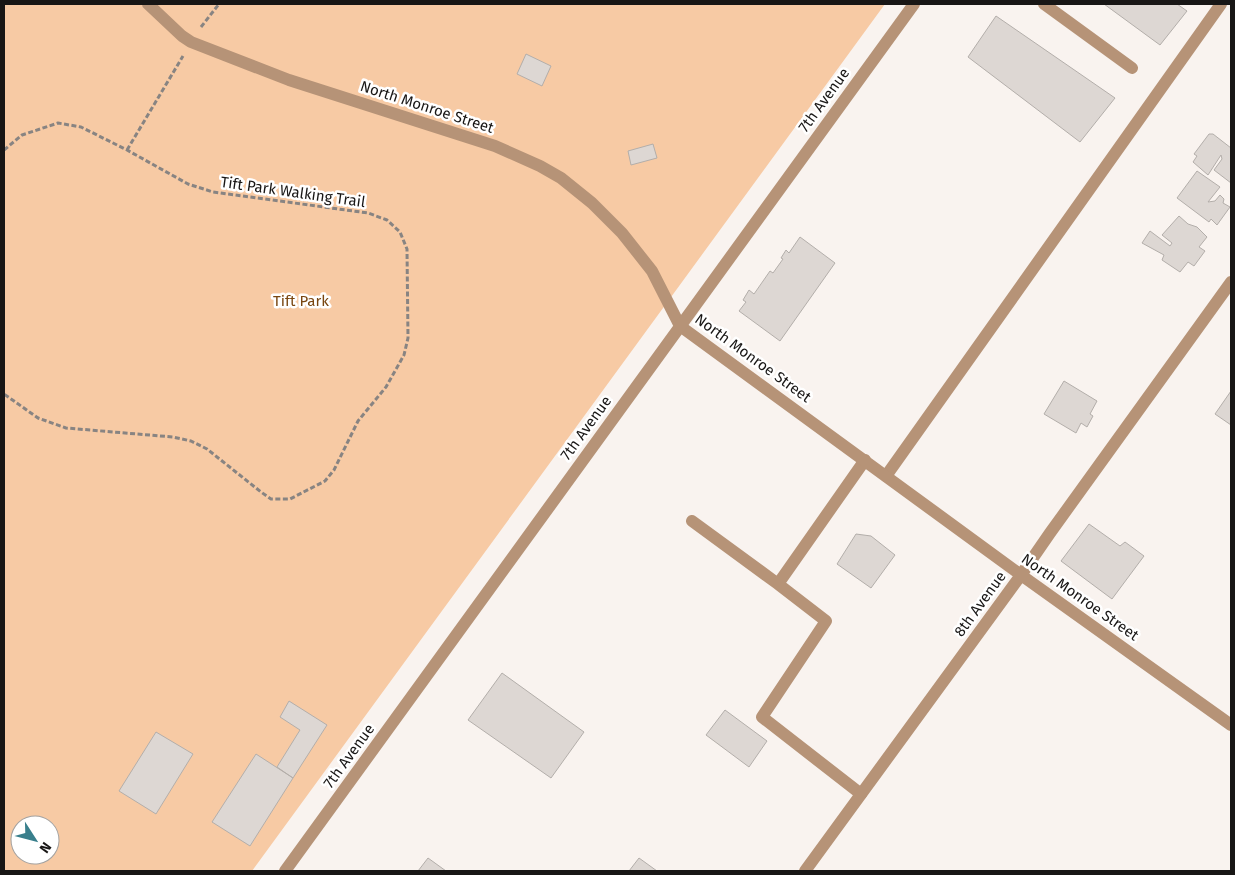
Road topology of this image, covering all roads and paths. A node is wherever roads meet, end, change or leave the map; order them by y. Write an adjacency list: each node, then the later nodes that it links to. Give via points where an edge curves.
1 (148, 4): 6 (street, North Monroe Street)
2 (219, 4): 6 (path)
3 (914, 4): 11 (street, 7th Avenue)
4 (1044, 4): 7 (street)
5 (1221, 4): 14 (street)
6 (191, 42): 9 (path); 11 (street, North Monroe Street, via 288,80 495,146 561,178 592,202 622,233 652,272)
7 (1132, 68)
8 (4, 150): 9 (path, Tift Park Walking Trail, via 22,135 58,123 81,127)
9 (127, 150): 12 (path, Tift Park Walking Trail, via 188,184 213,192 368,213 387,220 400,232 407,249 408,338 404,356 386,388 358,422 326,481 290,499 271,499 208,449 191,441 66,428 38,418)
10 (1231, 282): 16 (street, 8th Avenue)
11 (680, 326): 13 (street, North Monroe Street); 20 (street, 7th Avenue)
12 (4, 394)
13 (865, 460): 14 (street, North Monroe Street); 17 (street)
14 (886, 476): 16 (street, North Monroe Street)
15 (692, 521): 17 (street)
16 (1021, 575): 18 (street, North Monroe Street); 19 (street, 8th Avenue)
17 (778, 584): 19 (street, via 826,621 762,717)
18 (1231, 725)
19 (861, 794): 21 (street, 8th Avenue)
20 (285, 871)
21 (805, 871)

